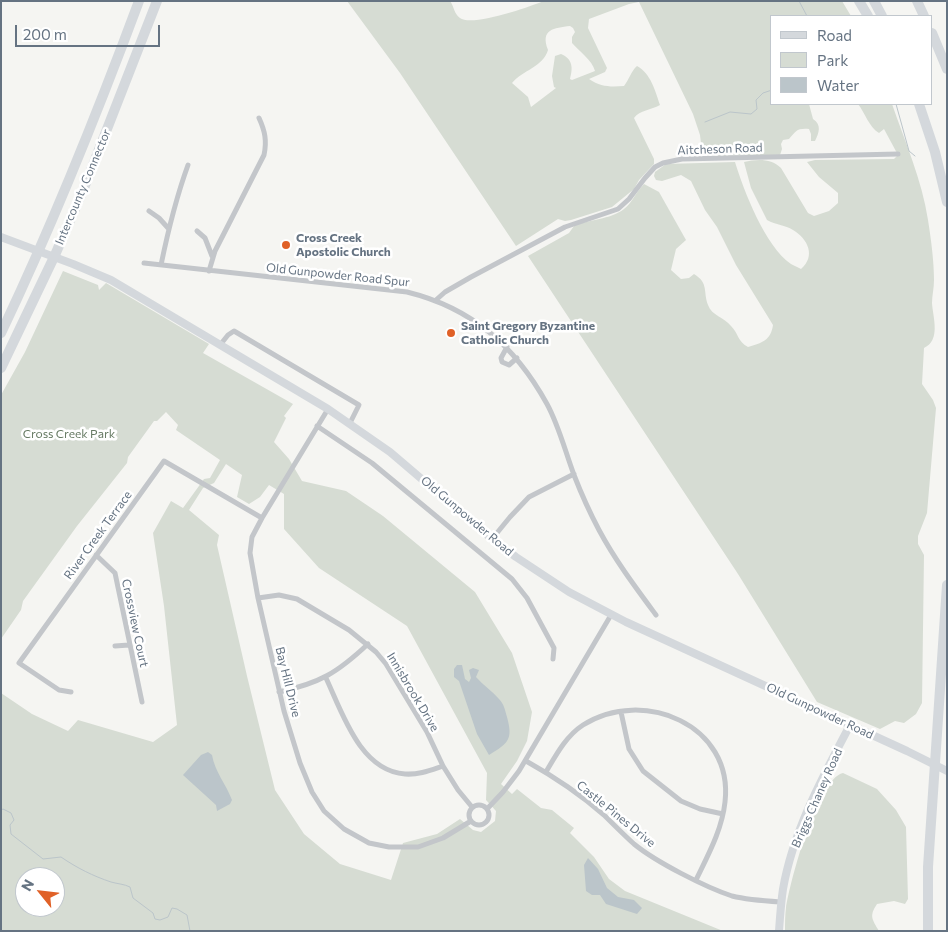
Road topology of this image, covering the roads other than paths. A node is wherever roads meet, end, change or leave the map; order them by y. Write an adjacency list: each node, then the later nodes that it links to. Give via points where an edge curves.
1 (140, 1): 27 (highway, Intercounty Connector, via 64,194)
2 (157, 1): 31 (highway, Intercounty Connector, via 84,188)
3 (859, 1): 6 (highway)
4 (874, 1): 7 (highway)
5 (917, 1): 8 (highway)
6 (867, 15)
7 (881, 15)
8 (924, 15)
9 (933, 35): 10 (highway)
10 (947, 70)
11 (913, 105): 16 (highway)
12 (919, 105): 16 (highway)
13 (259, 118): 22 (street, via 266,139 264,155)
14 (898, 154): 26 (street, Aitcheson Road, via 682,159 663,163 644,178 618,209 565,227 471,277)
15 (188, 166): 19 (street)
16 (942, 181): 17 (highway)
17 (947, 202)
18 (149, 211): 19 (street)
19 (168, 228): 24 (street)
20 (197, 232): 22 (street, via 204,238)
21 (1, 237): 28 (main road, Old Gunpowder Road, via 120,285)
22 (212, 256): 25 (street)
23 (144, 263): 24 (street, Old Gunpowder Road Spur)
24 (161, 265): 25 (street, Old Gunpowder Road Spur)
25 (209, 271): 26 (street, Old Gunpowder Road Spur, via 407,292)
26 (436, 300): 29 (street, Old Gunpowder Road Spur, via 472,319)
27 (1, 333)
28 (220, 345): 32 (main road, Old Gunpowder Road); 33 (street, via 234,331 360,405)
29 (507, 347): 30 (street, Old Gunpowder Road Spur); 30 (street, via 502,362 509,365)
30 (517, 358): 35 (street, Old Gunpowder Road Spur, via 547,404)
31 (1, 368)
32 (328, 409): 33 (main road, Old Gunpowder Road); 34 (street, Bay Hill Drive)
33 (350, 423): 37 (main road, Old Gunpowder Road, via 404,462)
34 (318, 426): 36 (street, Bay Hill Drive); 46 (street, via 372,463 512,579 527,598 554,648)
35 (574, 474): 37 (street, via 529,498); 42 (street, Old Gunpowder Road Spur, via 600,530)
36 (262, 518): 38 (street, River Creek Terrace, via 164,461); 40 (street, Bay Hill Drive, via 252,537 250,553)
37 (492, 538): 41 (main road, Old Gunpowder Road, via 549,580)
38 (96, 555): 44 (street, Crossview Court, via 115,573); 48 (street, River Creek Terrace, via 18,663 59,690)
39 (947, 585): 64 (highway, via 928,867)
40 (258, 598): 43 (street, Innisbrook Drive, via 279,595 297,599); 49 (street, Bay Hill Drive)
41 (610, 615): 52 (main road, Old Gunpowder Road); 53 (street)
42 (656, 615)
43 (368, 644): 47 (street); 54 (street, Innisbrook Drive, via 386,664 427,732)
44 (129, 645): 45 (street); 50 (street, Crossview Court)
45 (115, 646)
46 (553, 659)
47 (326, 678): 49 (street); 54 (street, via 348,725 366,755 377,765 404,774 420,774)
48 (71, 692)
49 (279, 692): 60 (street, Bay Hill Drive, via 312,792 329,817 351,834 378,845 410,848 443,838)
50 (142, 702)
51 (621, 712): 56 (street, via 602,716 574,732); 59 (street, via 629,749 643,771 681,801); 59 (street, via 640,709 658,712 684,723 704,738 722,769 726,801)
52 (850, 725): 55 (main road, Old Gunpowder Road); 62 (main road, Briggs Chaney Road, via 802,824)
53 (526, 761): 56 (street, Castle Pines Drive); 58 (street, via 507,788)
54 (443, 766): 57 (street, Innisbrook Drive)
55 (947, 771)
56 (546, 772): 61 (street, Castle Pines Drive, via 595,808 635,845)
57 (472, 807): 58 (street, via 481,805); 60 (street, via 469,812)
58 (487, 808): 60 (street, via 489,814 485,823 476,825)
59 (723, 814): 61 (street)
60 (471, 821)
61 (696, 880): 62 (street, Castle Pines Drive, via 736,897)
62 (781, 902): 63 (main road, Briggs Chaney Road)
63 (779, 931)
64 (928, 931)

